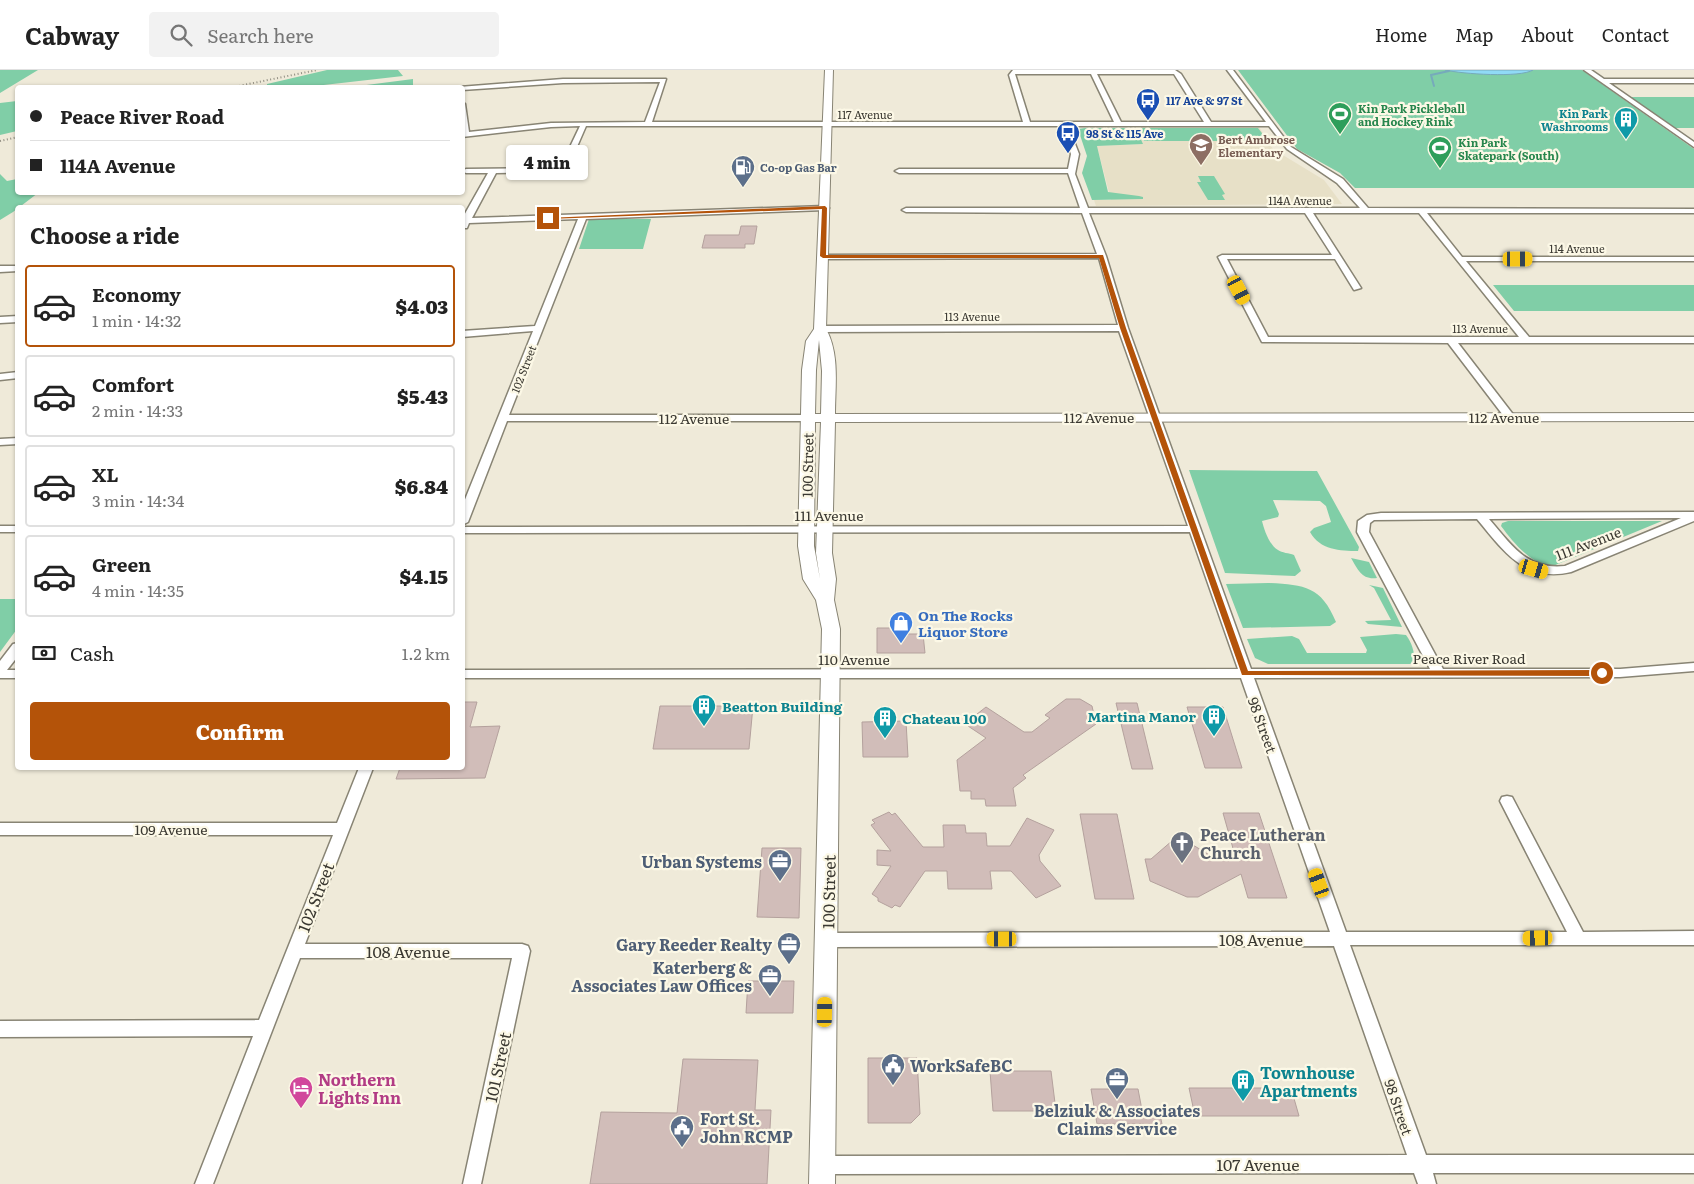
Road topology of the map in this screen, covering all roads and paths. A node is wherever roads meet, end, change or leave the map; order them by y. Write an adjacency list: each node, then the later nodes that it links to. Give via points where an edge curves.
1 (829, 70): 10 (main road, 100 Street)
2 (1230, 70): 15 (street)
3 (1587, 70): 5 (street)
4 (1093, 71): 11 (street, via 1013,72); 13 (street); 14 (street, via 1174,72)
5 (1603, 81): 6 (street); 17 (street)
6 (1694, 81)
7 (465, 87): 9 (street, via 664,80)
8 (584, 124): 9 (street, 117 Avenue); 16 (street, 117 Avenue); 19 (street, via 563,170)
9 (648, 124): 10 (street, 117 Avenue)
10 (826, 124): 11 (street, 117 Avenue); 22 (main road, 100 Street)
11 (1027, 124): 12 (street, 117 Avenue)
12 (1064, 124): 13 (street, 117 Avenue); 21 (street, 98 Street, via 1075,154)
13 (1118, 124): 14 (street, 117 Avenue)
14 (1209, 124): 15 (street, 117 Avenue)
15 (1269, 124): 26 (street, via 1296,154 1340,181)
16 (465, 135)
17 (1694, 145)
18 (466, 171): 19 (street)
19 (493, 171): 30 (street)
20 (899, 171): 21 (street)
21 (1071, 171): 24 (street, 98 Street)
22 (825, 208): 29 (street); 31 (main road, 100 Street)
23 (906, 210): 24 (street, 114A Avenue)
24 (1084, 210): 25 (street, 114A Avenue); 32 (street, 98 Street)
25 (1308, 211): 26 (street, 114A Avenue); 33 (street)
26 (1366, 211): 27 (street, 114A Avenue)
27 (1421, 211): 28 (street, 114A Avenue); 34 (street)
28 (1694, 211)
29 (584, 216): 30 (street); 41 (street, 102 Street)
30 (465, 221)
31 (823, 256): 32 (street); 43 (main road, 100 Street)
32 (1102, 256): 42 (street, 98 Street)
33 (1337, 257): 38 (street); 45 (street, 113 Avenue, via 1222,257 1265,340)
34 (1460, 259): 35 (street, 114 Avenue); 46 (street)
35 (1694, 259)
36 (15, 268): 37 (street)
37 (0, 269)
38 (1357, 288)
39 (15, 319): 40 (street)
40 (0, 320)
41 (539, 328): 44 (street); 53 (street, 102 Street)
42 (1123, 328): 43 (street, 113 Avenue); 50 (street, 98 Street)
43 (820, 329): 54 (main road, 100 Street, via 812,341); 55 (main road, 100 Street, via 826,340)
44 (465, 334)
45 (1451, 340): 46 (street, 113 Avenue); 51 (street)
46 (1526, 340): 47 (street, 113 Avenue)
47 (1694, 340)
48 (15, 375): 49 (street)
49 (0, 377)
50 (1154, 417): 51 (main road, 112 Avenue); 55 (main road, 112 Avenue); 65 (street, 98 Street)
51 (1510, 417): 52 (main road, 112 Avenue)
52 (1694, 417)
53 (504, 418): 54 (street, 112 Avenue); 58 (street, 102 Street)
54 (808, 418): 55 (main road, 112 Avenue); 63 (main road, 100 Street)
55 (826, 418): 64 (main road, 100 Street)
56 (15, 441): 57 (street)
57 (0, 442)
58 (465, 515)
59 (1480, 516): 60 (street, 111 Avenue); 60 (street, 111 Avenue, via 1521,560 1545,572 1567,569); 72 (street, 111 Avenue, via 1381,516 1364,521 1363,532)
60 (1694, 516)
61 (0, 529): 62 (street)
62 (15, 529)
63 (806, 529): 64 (street, 111 Avenue); 66 (street, 111 Avenue); 67 (main road, 100 Street, via 811,579)
64 (825, 529): 65 (street, 111 Avenue); 67 (main road, 100 Street, via 828,580)
65 (1195, 529): 71 (street, 98 Street)
66 (465, 530)
67 (825, 600): 76 (main road, 100 Street, via 831,630)
68 (15, 651): 70 (street)
69 (1694, 667): 72 (street, Peace River Road, via 1620,673)
70 (0, 670)
71 (1245, 673): 72 (street, Peace River Road); 76 (street, 110 Avenue); 83 (street, 98 Street)
72 (1439, 673)
73 (0, 674): 74 (street)
74 (15, 674)
75 (465, 674): 76 (street, 110 Avenue)
76 (831, 674): 84 (main road, 100 Street)
77 (365, 770): 80 (street, 102 Street)
78 (1507, 801): 81 (street)
79 (0, 828): 80 (street, 109 Avenue)
80 (342, 828): 85 (street, 102 Street)
81 (1578, 937): 82 (street, 108 Avenue); 83 (street, 108 Avenue)
82 (1694, 938)
83 (1339, 939): 84 (street, 108 Avenue); 89 (street, 98 Street)
84 (827, 940): 91 (main road, 100 Street)
85 (294, 950): 86 (street, 108 Avenue); 87 (street, 102 Street)
86 (522, 951): 93 (street, 101 Street)
87 (264, 1028): 88 (street); 92 (street, 102 Street)
88 (0, 1030)
89 (1420, 1164): 90 (street, 107 Avenue); 91 (street, 107 Avenue); 94 (street, 98 Street)
90 (1694, 1164)
91 (822, 1175)
92 (204, 1184)
93 (472, 1184)
94 (1426, 1184)

